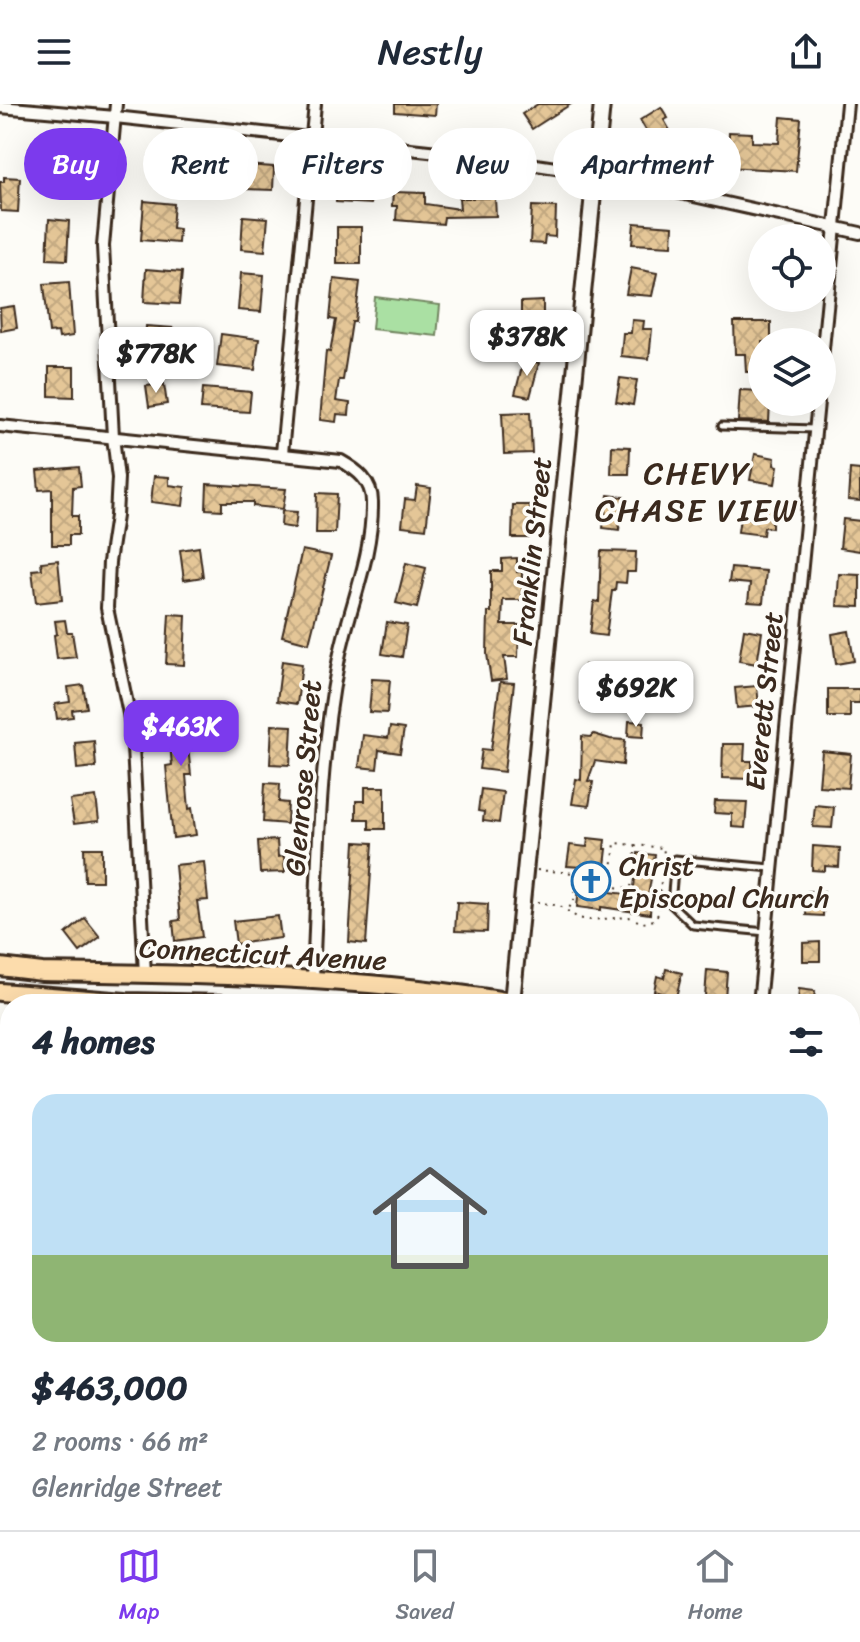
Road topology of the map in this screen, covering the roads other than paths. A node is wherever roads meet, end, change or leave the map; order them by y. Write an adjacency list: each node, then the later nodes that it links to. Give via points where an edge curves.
1 (116, 104): 6 (street)
2 (315, 104): 7 (street)
3 (602, 104): 8 (street, Franklin Street)
4 (847, 104): 16 (street)
5 (0, 107): 6 (street)
6 (115, 117): 9 (street); 23 (street, via 103,246)
7 (313, 128)
8 (600, 128)
9 (274, 134)
10 (412, 149): 11 (street)
11 (553, 168)
12 (306, 200): 24 (street)
13 (592, 200): 33 (street, Franklin Street)
14 (713, 200): 15 (street)
15 (821, 224)
16 (835, 224)
17 (836, 227): 18 (street)
18 (860, 233)
19 (816, 416): 22 (street, Everett Street)
20 (0, 426): 23 (street)
21 (722, 426): 22 (lane)
22 (815, 429): 25 (street, Everett Street)
23 (113, 437): 24 (street); 28 (street, via 118,478 107,608 132,728)
24 (282, 453): 29 (street, Glenrose Street, via 341,461 359,471 372,500 360,587 338,660 324,753)
25 (772, 868): 26 (street, Everett Street); 26 (lane, via 675,859 671,904 693,925)
26 (766, 932): 34 (street, Everett Street)
27 (0, 967): 28 (main road, Connecticut Avenue)
28 (145, 974): 29 (main road, Connecticut Avenue)
29 (313, 978): 32 (main road, Connecticut Avenue)
30 (0, 992): 31 (main road, Connecticut Avenue)
31 (25, 994)
32 (449, 994)
33 (516, 994)
34 (760, 994)

